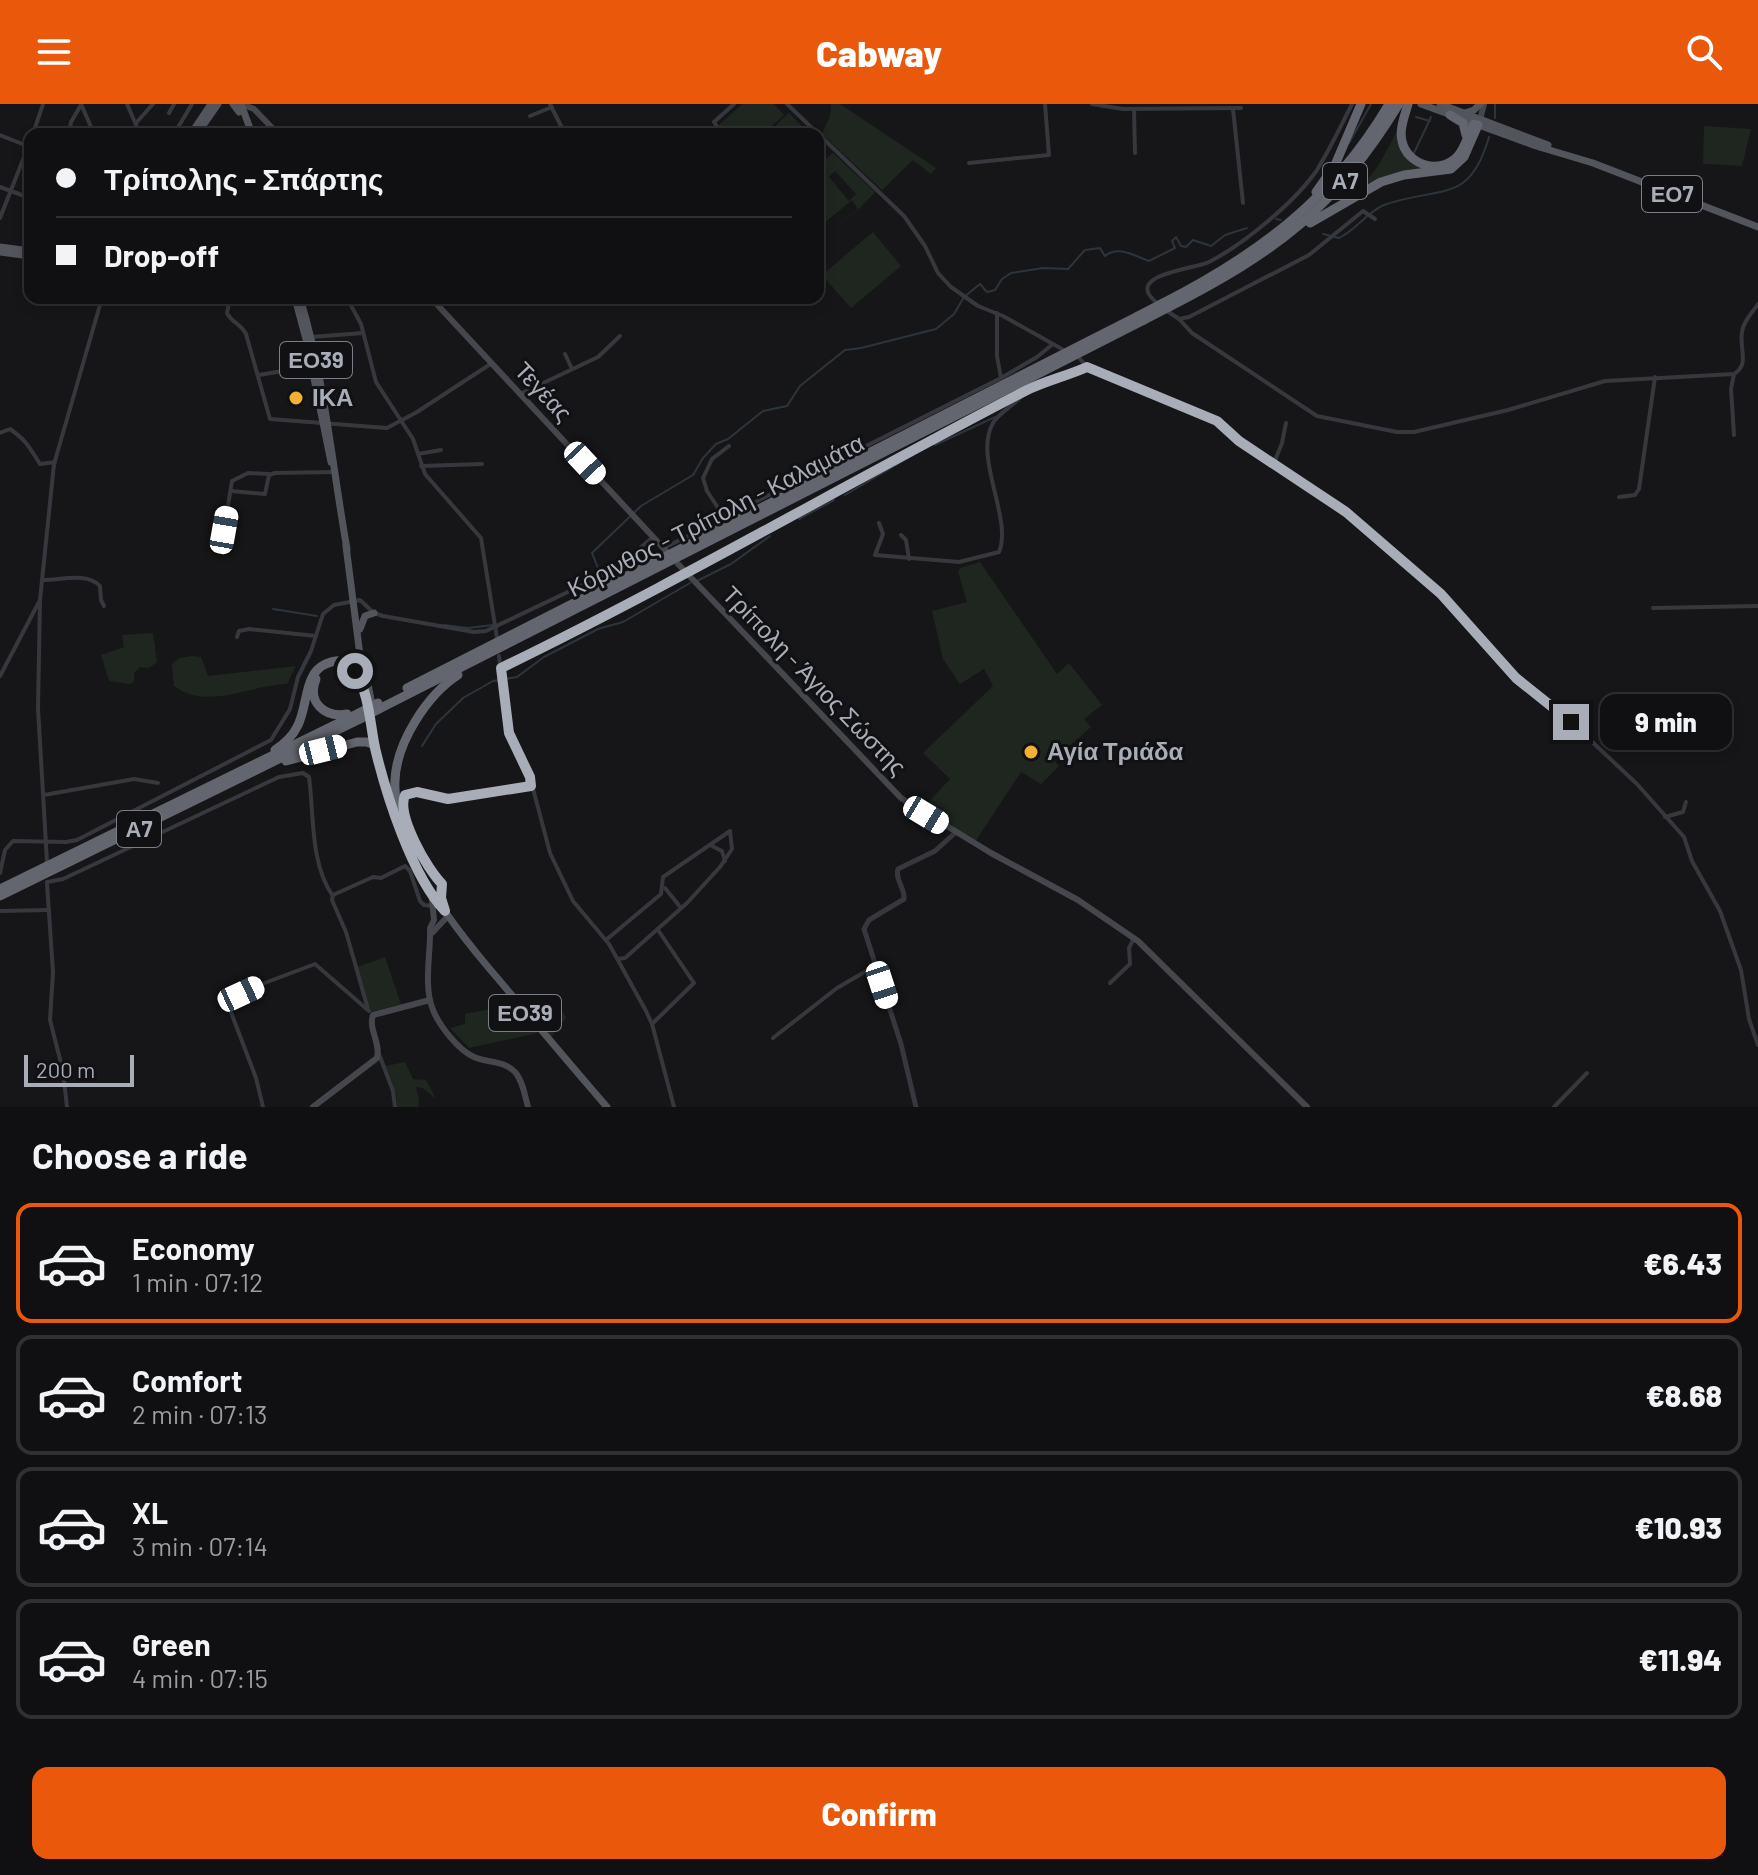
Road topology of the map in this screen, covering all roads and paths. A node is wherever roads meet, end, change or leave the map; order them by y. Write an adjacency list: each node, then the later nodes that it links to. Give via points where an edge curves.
1 (43, 104): 35 (street)
2 (81, 104): 36 (street); 37 (street)
3 (127, 104): 34 (street)
4 (153, 104): 34 (street)
5 (174, 104): 27 (street)
6 (192, 104): 39 (street)
7 (211, 104): 40 (main road)
8 (218, 104): 41 (main road)
9 (734, 104): 46 (street, via 714,122)
10 (787, 104): 47 (street)
11 (1045, 104): 54 (street, via 1049,155)
12 (1092, 104): 22 (street)
13 (1352, 104): 76 (street, via 1315,172 1274,215 1208,263 1153,278 1151,299)
14 (1361, 104): 61 (highway, via 1328,176)
15 (1389, 104): 61 (highway, Κόρινθος - Τρίπολη - Καλαμάτα / Α7, via 1347,165)
16 (1421, 104): 30 (main road, ΕΟ7)
17 (1440, 104): 29 (main road, ΕΟ7)
18 (1482, 104): 29 (main road); 33 (main road)
19 (1405, 105): 50 (highway, via 1402,139 1417,161 1446,164 1460,154); 63 (highway, Κόρινθος - Τρίπολη - Καλαμάτα / Α7, via 1348,177)
20 (238, 106): 28 (main road); 32 (main road); 42 (main road)
21 (551, 106): 31 (street); 45 (street)
22 (1110, 106): 25 (street)
23 (1141, 106): 25 (street); 26 (street)
24 (1241, 108): 26 (street)
25 (1134, 109): 52 (street)
26 (1233, 109): 58 (street)
27 (169, 113)
28 (258, 113): 32 (main road); 44 (main road)
29 (1464, 113): 33 (main road, ΕΟ7)
30 (1450, 115): 33 (main road, ΕΟ7); 50 (highway, via 1463,123)
31 (530, 116)
32 (247, 119): 43 (main road)
33 (1477, 121): 50 (highway); 62 (main road, ΕΟ7); 63 (highway, via 1455,167 1381,182)
34 (136, 123): 38 (street)
35 (35, 128)
36 (70, 128)
37 (91, 128)
38 (138, 128)
39 (178, 128)
40 (195, 128)
41 (201, 128)
42 (247, 128)
43 (248, 128)
44 (272, 128)
45 (562, 128)
46 (718, 128)
47 (814, 128)
48 (0, 135): 51 (street)
49 (824, 138): 74 (street, via 904,216 938,273 965,298)
50 (1466, 140)
51 (24, 143)
52 (1135, 153)
53 (24, 158): 56 (street)
54 (969, 163)
55 (0, 187): 56 (street)
56 (11, 191): 57 (street); 59 (street)
57 (24, 196)
58 (1243, 203)
59 (0, 218)
60 (1374, 218): 76 (street, via 1363,211 1309,255)
61 (1291, 223): 73 (highway, Κόρινθος - Τρίπολη - Καλαμάτα / Α7)
62 (1758, 227)
63 (1277, 245): 73 (highway, Κόρινθος - Τρίπολη - Καλαμάτα / Α7, via 1226,278)
64 (0, 249): 65 (main road)
65 (24, 253)
66 (100, 304): 102 (street)
67 (229, 304): 89 (street, via 227,313 246,334)
68 (299, 304): 85 (main road, ΕΟ39)
69 (300, 304): 79 (main road, ΕΟ39)
70 (351, 304): 77 (street)
71 (437, 304): 84 (main road, Τεγέας)
72 (1758, 304): 88 (street, via 1742,329 1743,365)
73 (1166, 305): 75 (highway, Κόρινθος - Τρίπολη - Καλαμάτα / Α7, bridge)
74 (997, 313): 80 (street); 91 (street)
75 (1141, 318): 132 (highway, Κόρινθος - Τρίπολη - Καλαμάτα / Α7); 137 (highway, Κόρινθος - Τρίπολη - Καλαμάτα / Α7)
76 (1179, 319): 90 (street, via 1317,416 1370,429 1414,432 1605,381)
77 (363, 333): 79 (street); 94 (street, via 376,382)
78 (620, 336): 87 (street, via 598,357)
79 (311, 337): 95 (main road, ΕΟ39)
80 (1053, 344): 81 (street); 91 (street)
81 (1062, 349)
82 (565, 354): 87 (street)
83 (1080, 359): 86 (street)
84 (492, 363): 93 (main road, Τεγέας); 94 (street)
85 (312, 366): 89 (street); 95 (main road, ΕΟ39)
86 (1087, 367): 92 (street); 103 (street, via 1212,418)
87 (572, 369): 93 (street)
88 (1734, 374): 90 (street); 98 (street)
89 (259, 375): 95 (street, via 270,419)
90 (1655, 377): 109 (street, via 1639,489 1635,495)
91 (1001, 378): 110 (street)
92 (1025, 391): 116 (street, via 990,431 989,465 1002,534 999,552 959,562); 118 (street)
93 (520, 394): 114 (main road, Τεγέας)
94 (401, 422): 95 (street, via 378,428); 101 (street)
95 (325, 423): 106 (main road, ΕΟ39)
96 (1286, 423): 103 (street)
97 (0, 433): 102 (street, via 11,429 31,446 40,464)
98 (1734, 435)
99 (729, 446): 110 (street, via 712,459 703,478)
100 (441, 450): 101 (street)
101 (418, 454): 105 (street)
102 (55, 462): 119 (street)
103 (1274, 463): 145 (street, via 1346,512 1441,594 1516,678 1571,722)
104 (482, 464): 105 (street)
105 (421, 466): 126 (street, via 481,538)
106 (334, 472): 107 (street); 121 (main road, ΕΟ39)
107 (271, 474): 108 (street, via 235,477); 108 (street, via 265,494)
108 (231, 491): 112 (street)
109 (1619, 497)
110 (724, 517): 115 (street)
111 (879, 523): 116 (street, via 883,534 875,555)
112 (224, 530)
113 (901, 535): 116 (street)
114 (653, 537): 115 (main road); 126 (street, via 616,569)
115 (666, 551)
116 (909, 559)
117 (678, 564): 118 (main road, Τρίπολη - Άγιος Σώστης)
118 (687, 573): 133 (street); 147 (main road, Τρίπολη - Άγιος Σώστης, via 890,789)
119 (43, 580): 120 (street); 122 (street, via 95,580)
120 (40, 600): 135 (street); 143 (street, via 38,708)
121 (354, 600): 125 (street); 127 (main road, ΕΟ39); 128 (street, via 326,610); 134 (main road, ΕΟ39)
122 (104, 606)
123 (1758, 606): 124 (street)
124 (1653, 608)
125 (374, 613): 126 (street, via 474,632); 127 (main road, via 365,616)
126 (496, 627): 130 (street)
127 (360, 629): 134 (main road, ΕΟ39)
128 (316, 636): 129 (street, via 246,629); 148 (street, via 290,709 268,742 77,840)
129 (237, 637)
130 (497, 638)
131 (499, 656): 133 (street)
132 (480, 659): 137 (highway, Κόρινθος - Τρίπολη - Καλαμάτα / Α7); 146 (highway, via 441,688 411,730 395,775)
133 (501, 671): 142 (street, via 509,733)
134 (364, 674): 136 (main road, ΕΟ39); 139 (highway, via 342,660 320,668 308,683 296,730); 146 (main road, ΕΟ39)
135 (0, 676)
136 (364, 691): 137 (highway, via 355,671 344,664 324,670 315,680 314,699 326,713); 138 (main road, ΕΟ39)
137 (367, 710): 139 (highway, Κόρινθος - Τρίπολη - Καλαμάτα / Α7); 140 (highway, Κόρινθος - Τρίπολη - Καλαμάτα / Α7)
138 (375, 745): 140 (highway, via 343,745); 155 (main road, ΕΟ39, via 397,823)
139 (253, 765): 154 (highway, Κόρινθος - Τρίπολη - Καλαμάτα / Α7)
140 (242, 778): 156 (highway, Κόρινθος - Τρίπολη - Καλαμάτα / Α7)
141 (158, 783): 143 (street, via 136,779)
142 (531, 786): 155 (street, via 448,799 417,792 405,795 407,822 442,884); 166 (street, via 553,860 579,909)
143 (44, 795): 148 (street)
144 (1686, 802): 145 (street, via 1683,812)
145 (1665, 817): 174 (street, via 1686,841 1720,911 1741,970)
146 (402, 825): 155 (main road, ΕΟ39)
147 (956, 832): 165 (main road, Τρίπολη - Άγιος Σώστης); 168 (street, via 935,851 898,869 904,899 869,920 864,929)
148 (46, 841): 151 (street); 152 (street, via 9,844)
149 (710, 846): 150 (street, via 721,849); 150 (street, via 730,831 732,849); 153 (street, via 663,877)
150 (725, 861): 159 (street)
151 (47, 862)
152 (0, 873)
153 (663, 886): 159 (street); 166 (street, via 657,899)
154 (0, 889)
155 (436, 890): 158 (main road); 161 (main road, ΕΟ39)
156 (0, 896)
157 (333, 896): 158 (street, via 405,866 422,904); 160 (street, via 324,881 309,777 303,773 279,777 63,879 47,880); 171 (street)
158 (432, 906): 163 (main road)
159 (681, 908): 164 (street)
160 (49, 910): 162 (street); 177 (street, via 50,1020)
161 (445, 910): 163 (main road); 182 (main road, ΕΟ39)
162 (0, 911)
163 (437, 920): 170 (main road, via 430,936)
164 (658, 930): 167 (street); 172 (street, via 694,983)
165 (1134, 938): 169 (street, via 1130,964); 185 (main road, Τρίπολη - Άγιος Σώστης)
166 (606, 940): 167 (street)
167 (618, 959): 172 (street)
168 (875, 966): 173 (street); 184 (street)
169 (1110, 983)
170 (430, 1000): 171 (main road); 181 (main road, via 436,1016 466,1052 515,1073)
171 (370, 1015): 175 (main road); 178 (street, via 315,964 231,1000)
172 (652, 1024): 183 (street)
173 (773, 1038)
174 (1758, 1045)
175 (379, 1054): 179 (main road); 180 (street)
176 (1587, 1073): 186 (street)
177 (67, 1107)
178 (263, 1107)
179 (313, 1107)
180 (395, 1107)
181 (528, 1107)
182 (607, 1107)
183 (674, 1107)
184 (916, 1107)
185 (1307, 1107)
186 (1554, 1107)

